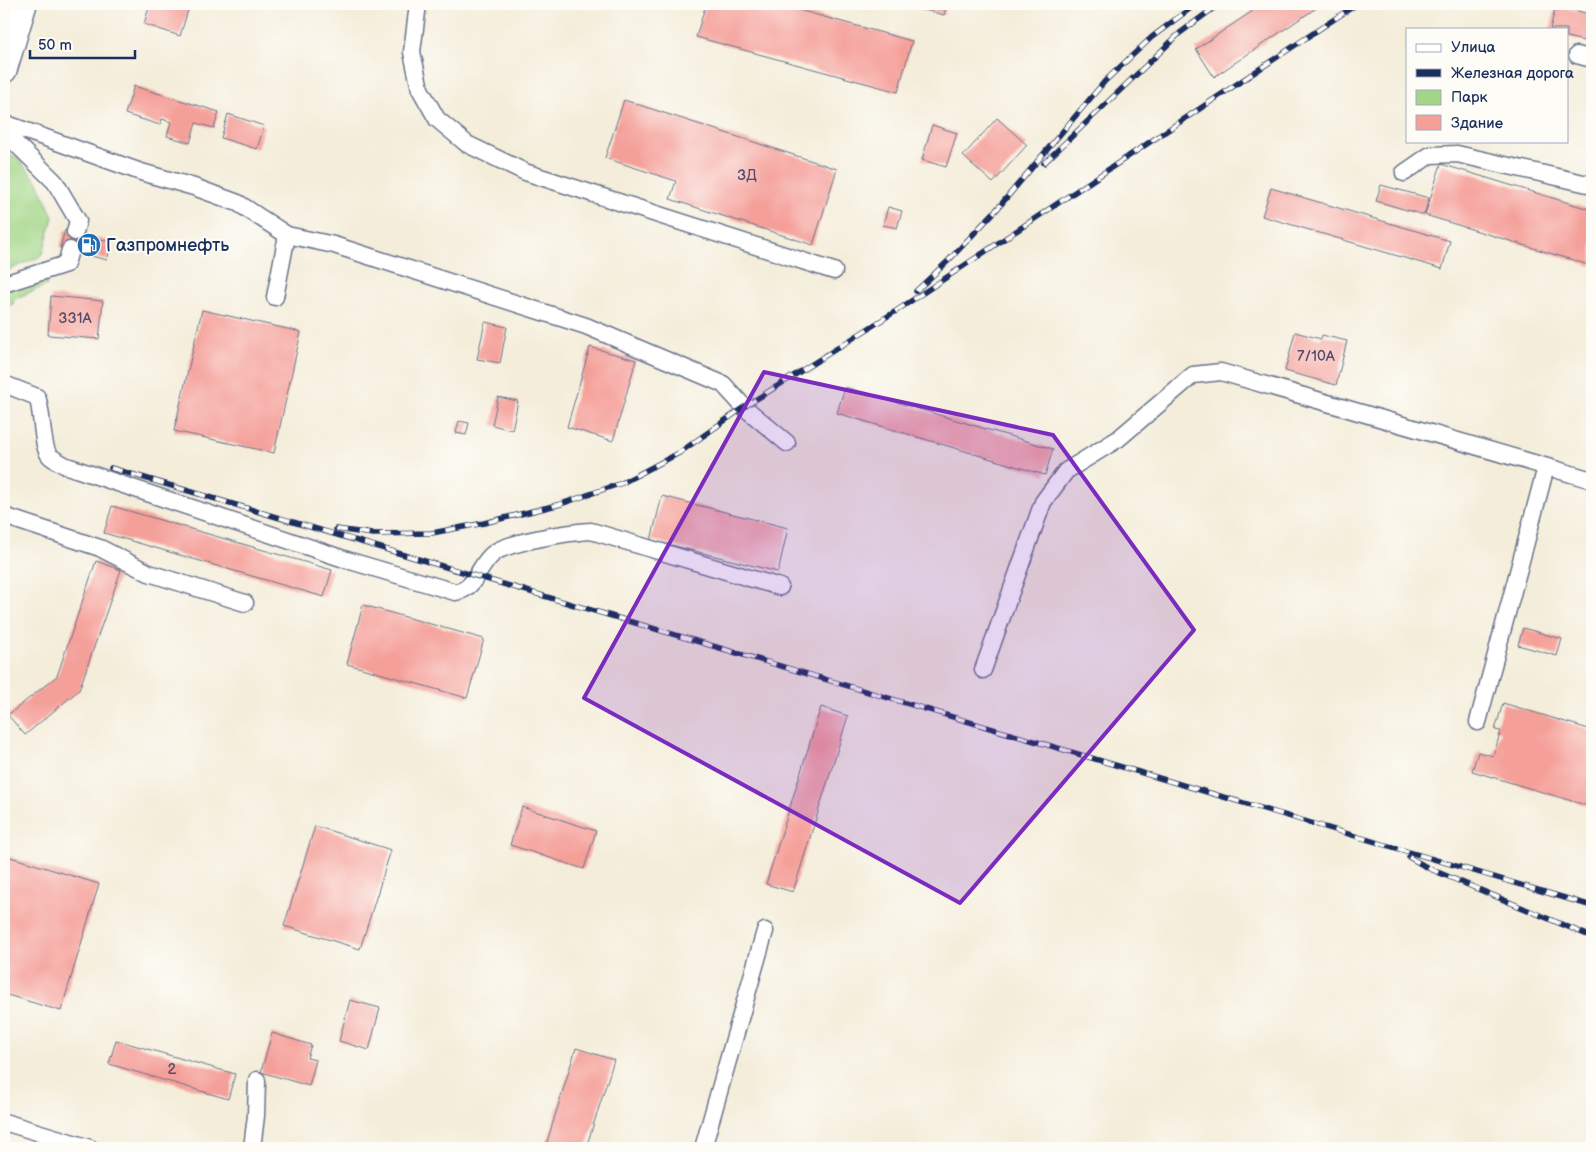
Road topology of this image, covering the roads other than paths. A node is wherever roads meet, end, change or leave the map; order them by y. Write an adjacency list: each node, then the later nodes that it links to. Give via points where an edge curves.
1 (24, 4): 3 (highway)
2 (418, 4): 11 (street, via 412,52 420,89 437,119 467,144 525,172)
3 (4, 70)
4 (4, 122): 9 (street, via 238,203)
5 (4, 132): 8 (street, via 55,182 78,221)
6 (1404, 172): 7 (street, via 1430,154 1457,154)
7 (1592, 185)
8 (75, 232)
9 (287, 235): 13 (street); 15 (street, via 334,246 586,326 723,384 744,407)
10 (70, 250): 12 (street, via 66,264)
11 (834, 271)
12 (4, 284)
13 (276, 297)
14 (4, 384): 19 (street, via 37,397 46,449 50,456 64,465 347,560 455,592 464,591 496,552 521,543 591,531)
15 (787, 443)
16 (1546, 466): 17 (street); 21 (street, via 1221,372 1193,375 1118,439 1066,471 1044,502); 22 (street)
17 (1592, 480)
18 (4, 516): 20 (street, via 100,548 149,573)
19 (780, 587)
20 (245, 603)
21 (982, 670)
22 (1478, 722)
23 (765, 931): 28 (street)
24 (257, 1080): 27 (street)
25 (4, 1122): 26 (street)
26 (90, 1148)
27 (252, 1148)
28 (703, 1148)

